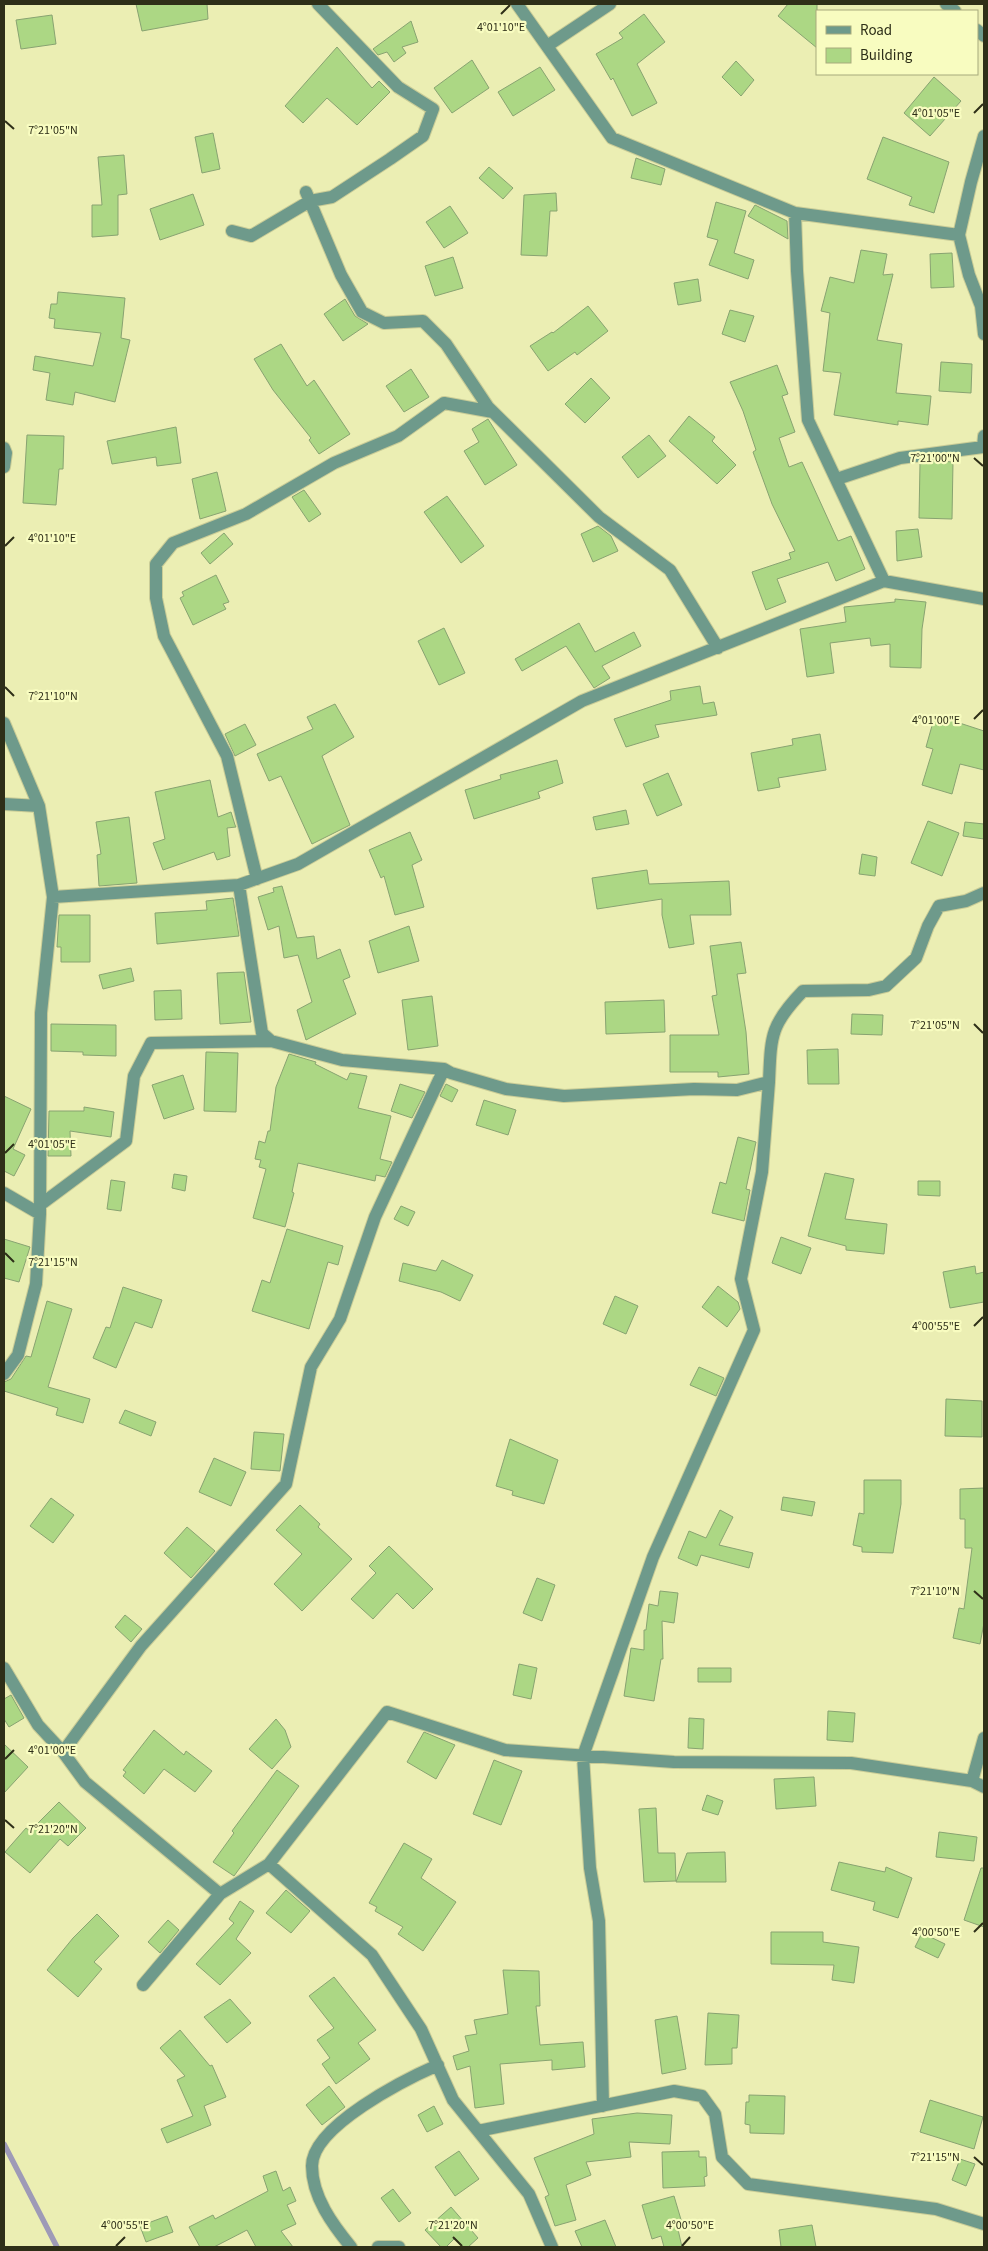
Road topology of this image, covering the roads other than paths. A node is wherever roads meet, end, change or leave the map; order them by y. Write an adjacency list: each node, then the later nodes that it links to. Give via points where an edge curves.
1 (318, 4): 6 (street, via 398,87 433,109 423,136 332,197)
2 (517, 4): 4 (street)
3 (610, 4): 4 (street)
4 (547, 46): 7 (street, via 612,138)
5 (984, 136): 9 (street)
6 (308, 196): 8 (street, via 252,236); 11 (street, via 341,275 362,312 384,322 423,321 446,344)
7 (795, 213): 9 (street); 15 (street, via 808,420)
8 (232, 231)
9 (959, 235): 10 (street, via 969,276 981,306)
10 (984, 334)
11 (493, 412): 18 (street, via 599,518 670,570); 22 (street, via 444,404 398,436 334,463 246,514 173,543 156,564 156,598 164,636 227,756)
12 (984, 436): 15 (street, via 983,447 900,458)
13 (4, 448): 14 (street)
14 (4, 467)
15 (836, 479): 16 (street)
16 (884, 581): 17 (street); 18 (street)
17 (984, 600)
18 (718, 648): 22 (street, via 582,702 298,864)
19 (4, 723): 21 (street)
20 (4, 804): 21 (street)
21 (39, 806): 25 (street)
22 (257, 879): 23 (street)
23 (239, 885): 25 (street); 26 (street, via 262,1033)
24 (984, 893): 28 (street, via 966,901 939,906 916,958 886,986 869,990 803,991 783,1011 771,1038)
25 (53, 898): 30 (street, via 41,1013)
26 (271, 1041): 27 (street, via 342,1060); 30 (street, via 151,1043 134,1076 126,1141)
27 (444, 1069): 28 (street, via 506,1088 564,1096 737,1090); 34 (street, via 375,1217 340,1319 311,1367 286,1484 141,1646)
28 (769, 1082): 35 (street, via 762,1172 741,1278 754,1330 653,1557)
29 (4, 1193): 30 (street)
30 (40, 1210): 31 (street, via 36,1284 18,1355)
31 (4, 1374)
32 (4, 1668): 34 (street, via 38,1725)
33 (984, 1738): 36 (street)
34 (63, 1752): 39 (street, via 85,1782)
35 (583, 1756): 36 (street, via 674,1762 851,1763); 38 (street, via 505,1750 387,1712); 42 (street, via 590,1868 599,1921)
36 (972, 1781): 37 (street)
37 (984, 1788)
38 (269, 1864): 39 (street); 41 (street, via 372,1955 421,2029)
39 (220, 1894): 40 (street)
40 (144, 1985)
41 (438, 2065): 43 (street, via 453,2100); 45 (street, via 402,2081 333,2128 316,2150 312,2166 323,2207)
42 (603, 2106): 43 (street); 44 (street, via 674,2091 702,2096 715,2114 722,2157 748,2184 936,2208)
43 (478, 2132): 48 (street, via 529,2194)
44 (984, 2224)
45 (351, 2247)
46 (378, 2247): 47 (street)
47 (399, 2247)
48 (552, 2247)

